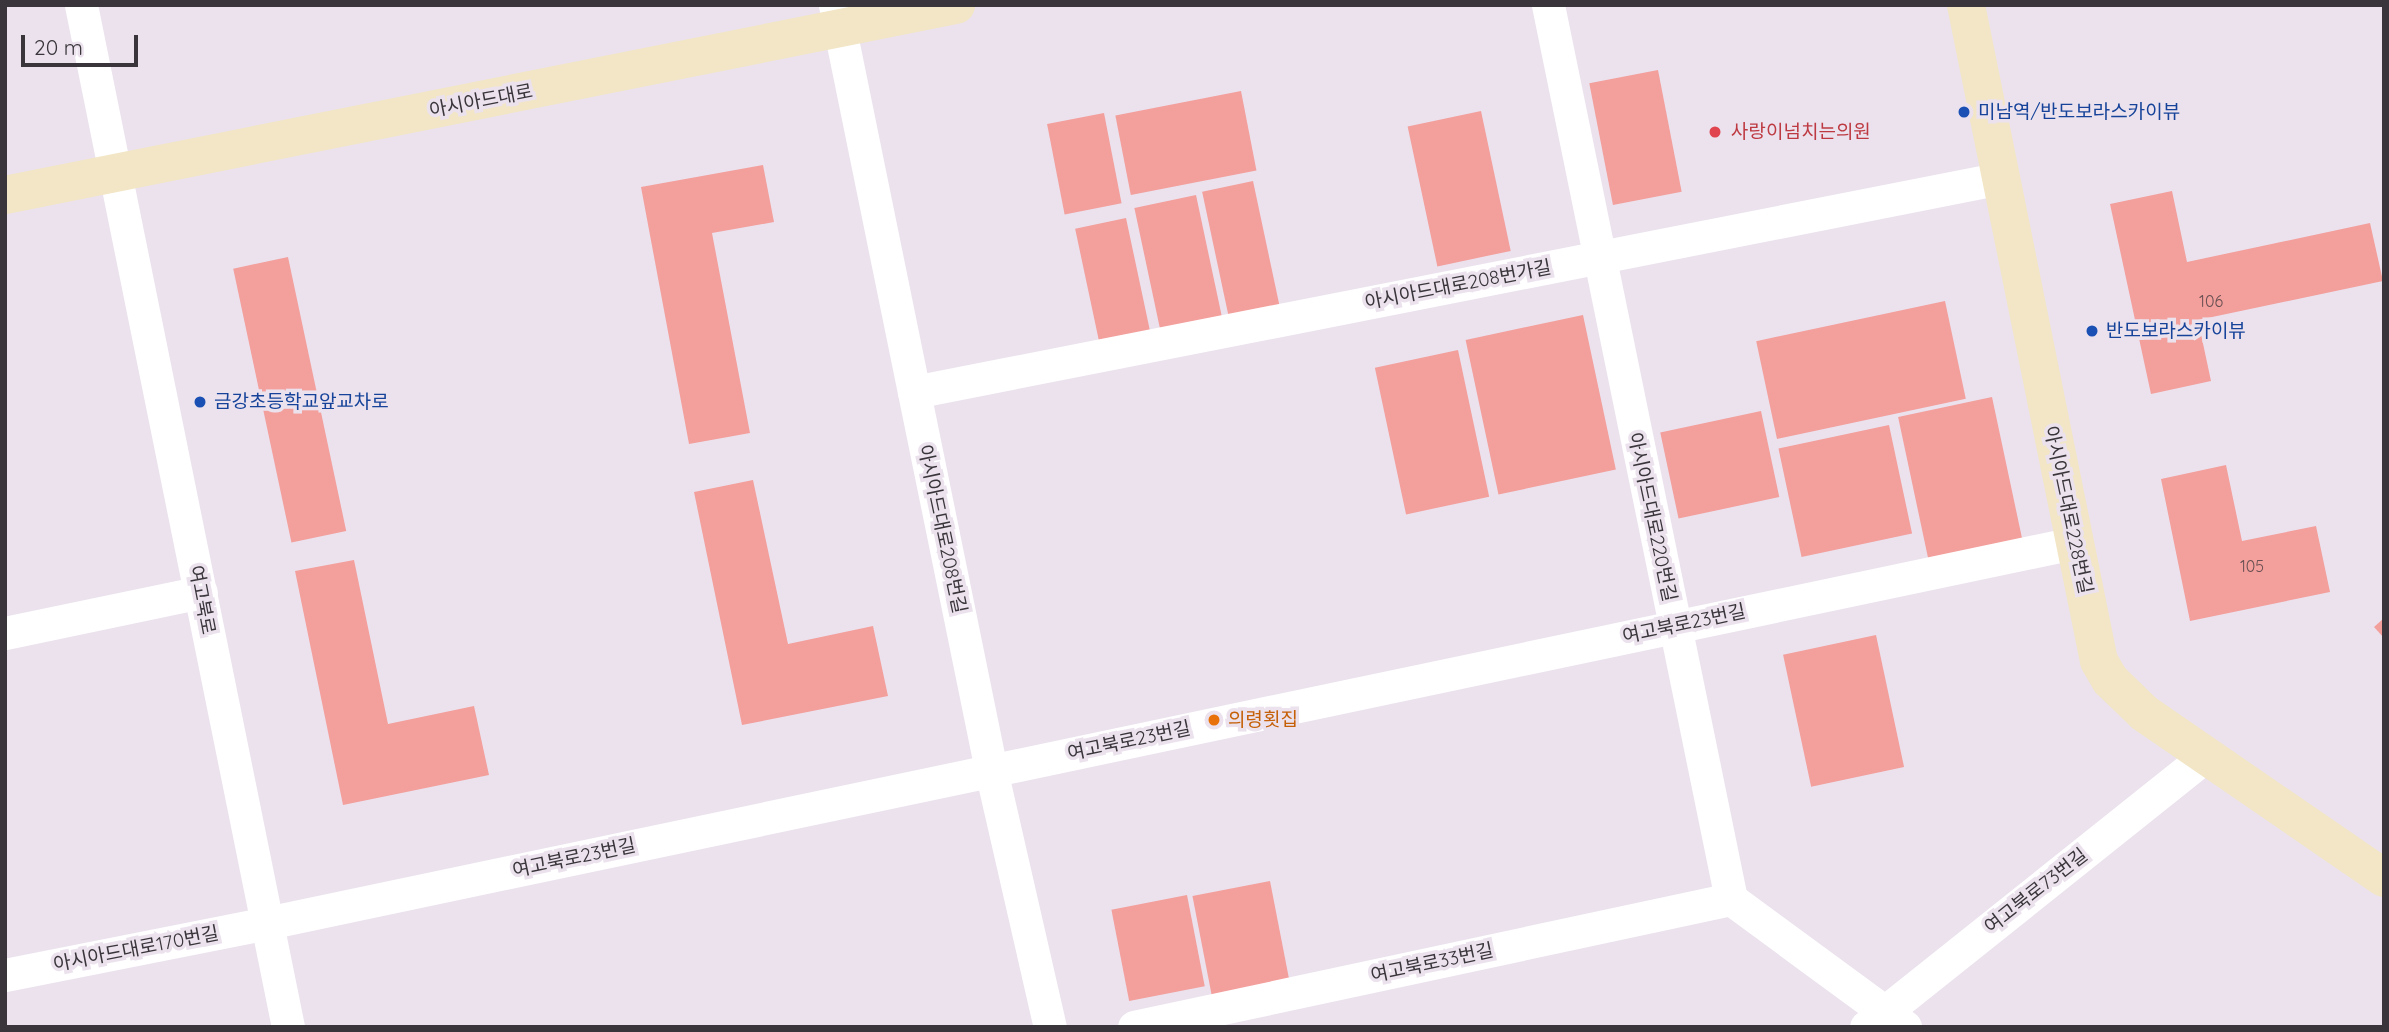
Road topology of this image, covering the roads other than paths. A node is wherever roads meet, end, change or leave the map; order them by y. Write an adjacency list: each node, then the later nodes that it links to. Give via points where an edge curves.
1 (81, 5): 6 (street, 여고북로)
2 (956, 5): 5 (street, 아시아드대로)
3 (1548, 5): 9 (street, 아시아드대로220번길)
4 (1966, 5): 7 (street, 아시아드대로228번길)
5 (838, 17): 6 (street, 아시아드대로); 10 (street, 아시아드대로208번길)
6 (117, 173): 8 (street, 아시아드대로); 12 (street, 여고북로)
7 (2002, 178): 9 (street, 아시아드대로208번가길); 11 (street, 아시아드대로228번길)
8 (5, 195)
9 (1599, 257): 10 (street, 아시아드대로208번가길); 13 (street, 아시아드대로220번길)
10 (914, 393): 16 (street, 아시아드대로208번길)
11 (2074, 542): 13 (street, 여고북로23번길); 15 (street, 아시아드대로228번길, via 2099,662 2110,680 2144,713)
12 (201, 592): 14 (street); 19 (street, 여고북로)
13 (1675, 626): 16 (street, 여고북로23번길); 18 (street, 아시아드대로220번길)
14 (5, 633)
15 (2206, 756): 17 (street, 아시아드대로228번길); 21 (street, 여고북로73번길)
16 (991, 771): 19 (street, 여고북로23번길); 23 (street, 아시아드대로208번길)
17 (2384, 878)
18 (1731, 899): 21 (street); 24 (street, 여고북로33번길)
19 (267, 923): 20 (street, 아시아드대로170번길); 22 (street, 여고북로)
20 (5, 975)
21 (1885, 1022)
22 (288, 1027)
23 (1050, 1027)
24 (1134, 1027)

